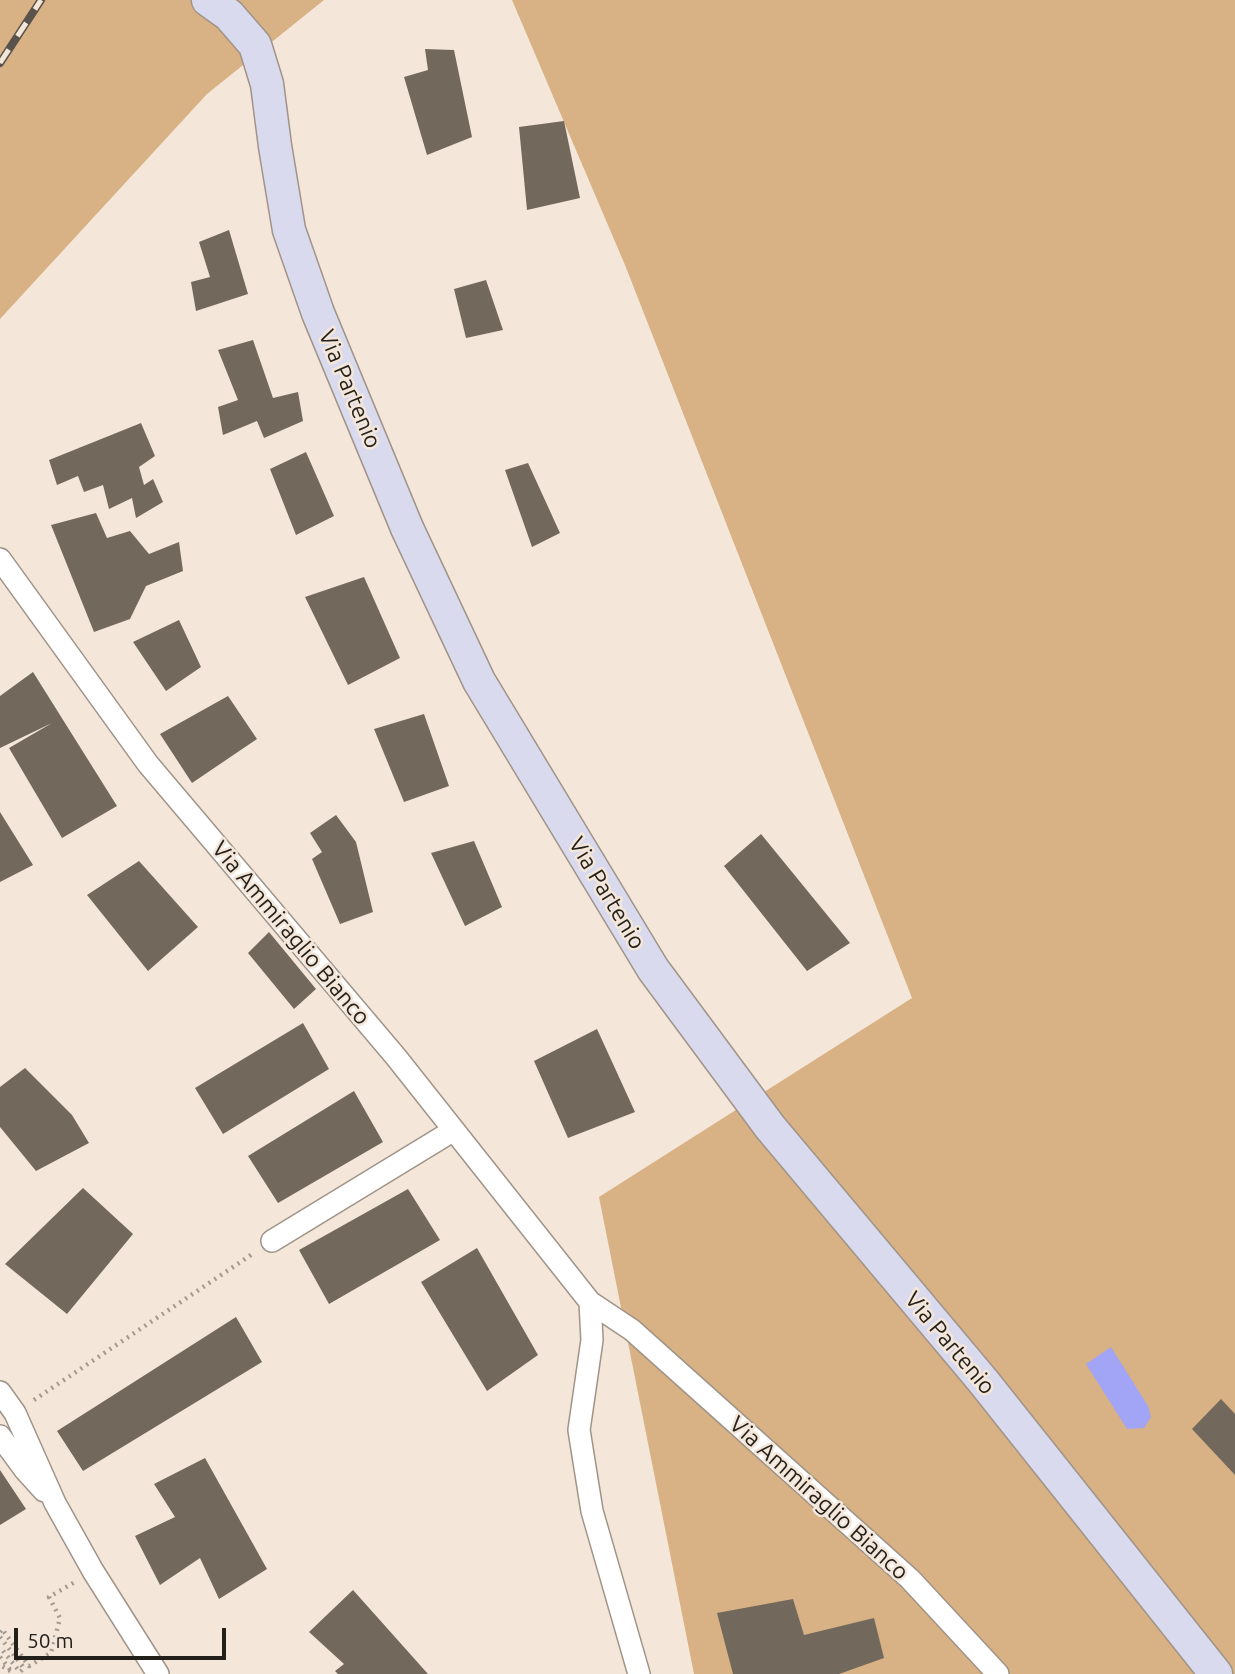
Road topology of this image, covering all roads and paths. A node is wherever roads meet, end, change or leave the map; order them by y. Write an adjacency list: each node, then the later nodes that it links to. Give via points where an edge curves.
1 (208, 0): 21 (main road, Via Partenio, via 229,15 255,45 267,84 289,230 318,313 407,528 479,681 653,969 762,1116 983,1381)
2 (0, 559): 3 (street, Via Ammiraglio Bianco, via 148,764)
3 (454, 1130): 4 (street); 5 (street, Via Ammiraglio Bianco)
4 (272, 1241): 9 (path)
5 (590, 1302): 6 (street, Via Ammiraglio Bianco); 7 (street)
6 (632, 1330): 7 (street); 20 (street, Via Ammiraglio Bianco, via 910,1579)
7 (592, 1340): 19 (street, via 579,1430 592,1511)
8 (0, 1392): 9 (street)
9 (15, 1413): 11 (street)
10 (0, 1436): 11 (street, via 24,1471)
11 (55, 1503): 12 (street)
12 (93, 1571): 13 (path, via 49,1597 60,1618 51,1653 29,1666 2,1629); 18 (street)
13 (0, 1632)
14 (0, 1637): 15 (path, via 24,1668 20,1672)
15 (0, 1647)
16 (0, 1657): 17 (path, via 12,1672)
17 (0, 1665)
18 (158, 1674)
19 (639, 1674)
20 (998, 1674)
21 (1216, 1674)

